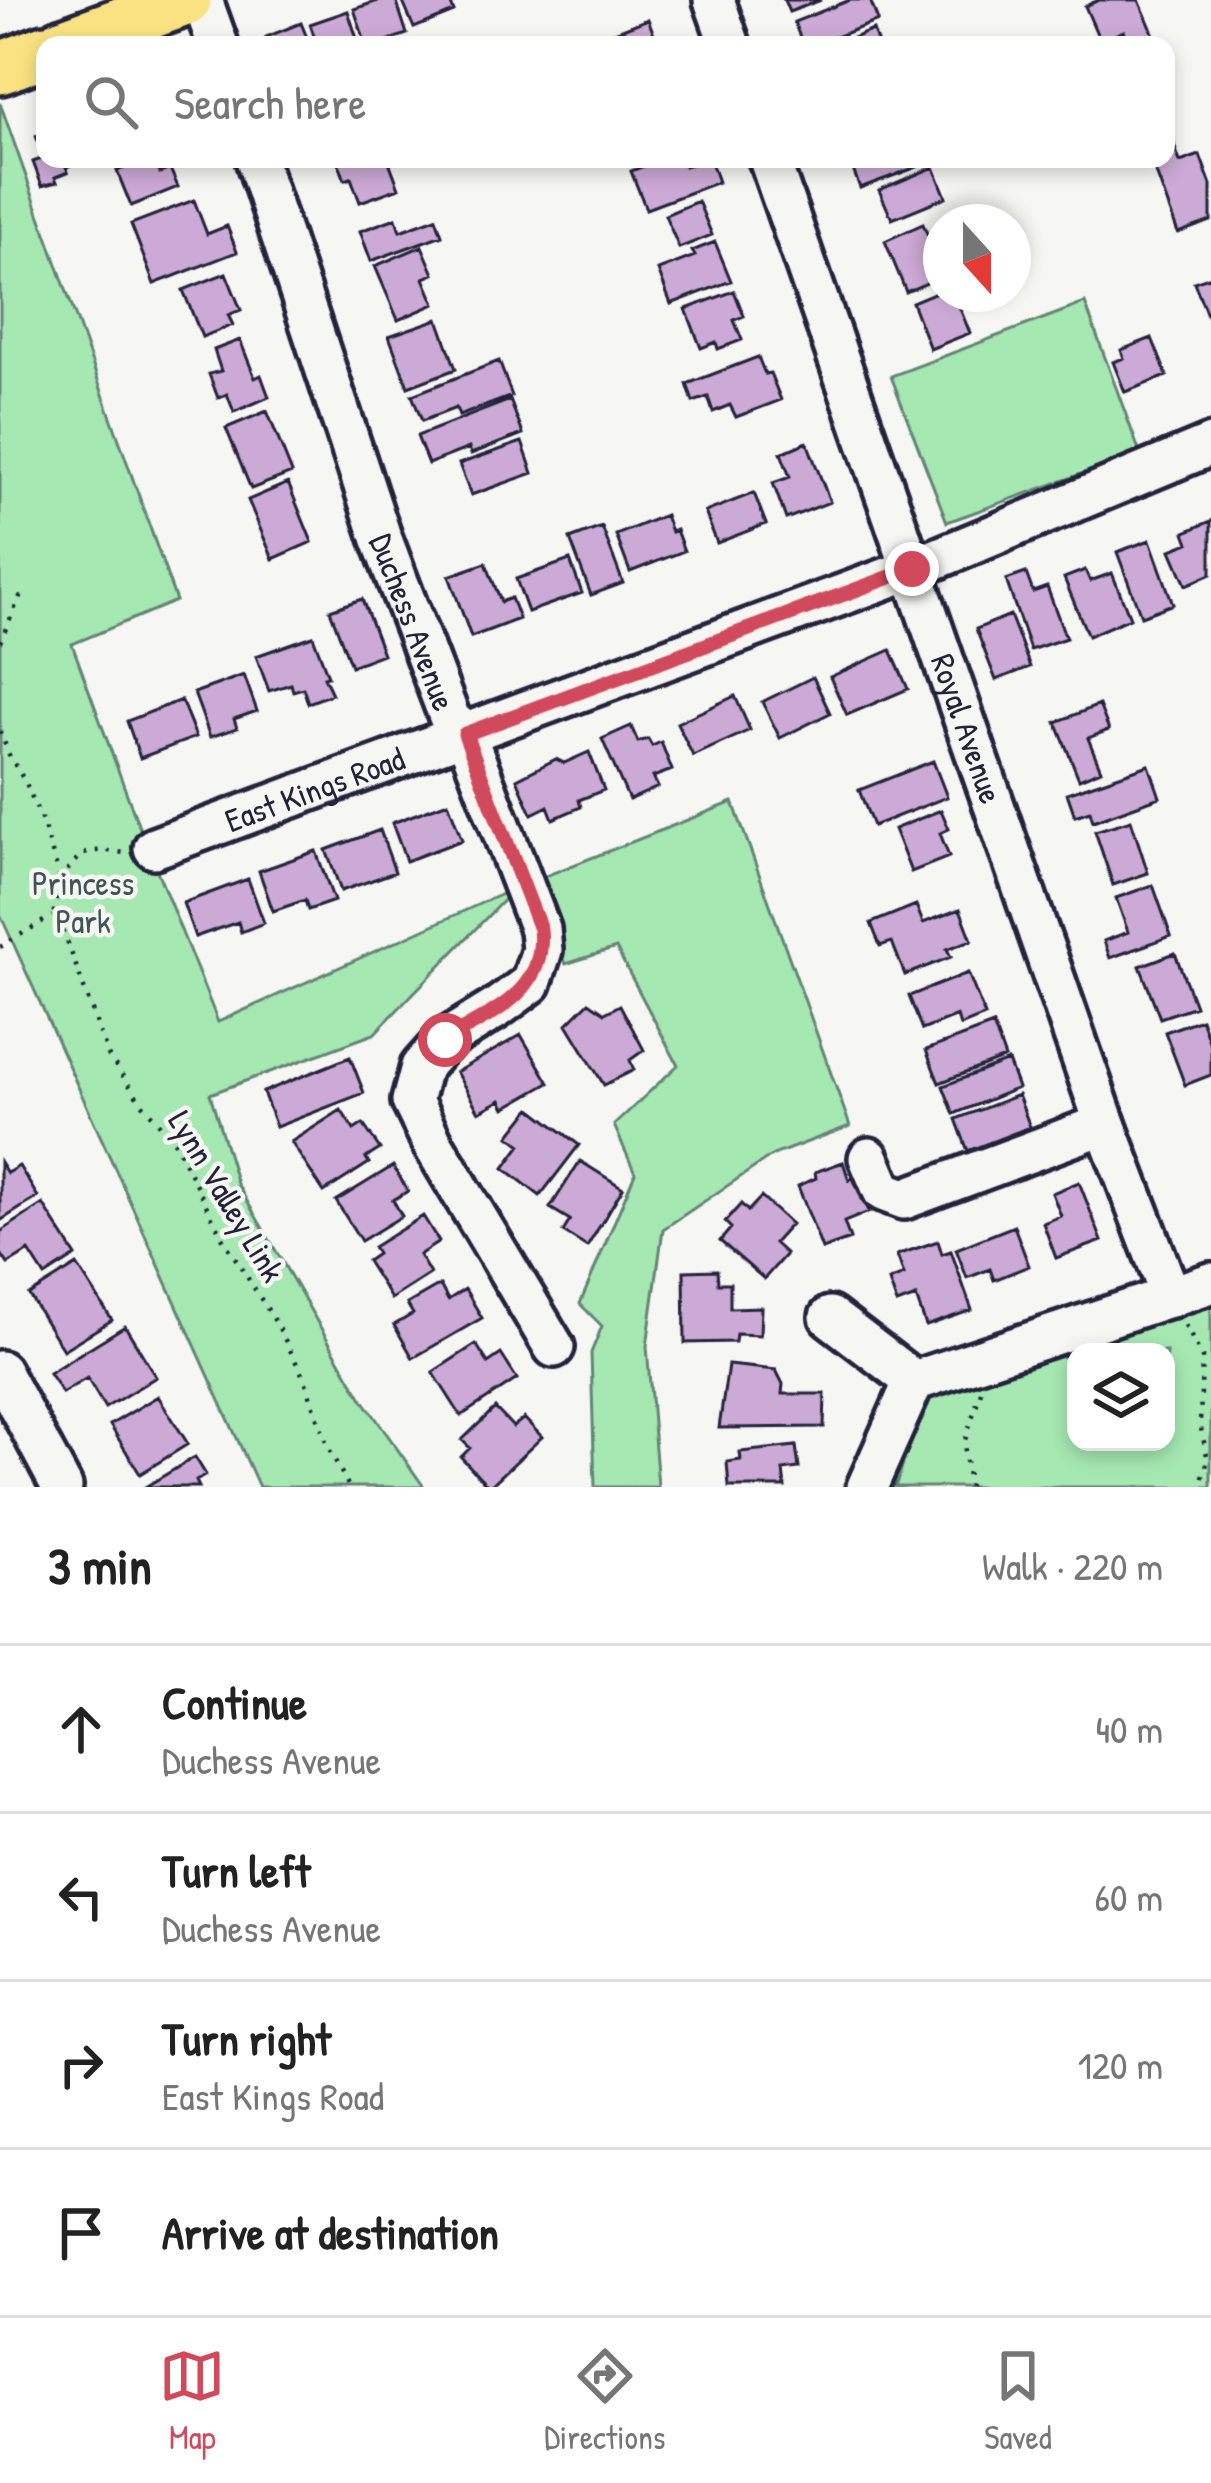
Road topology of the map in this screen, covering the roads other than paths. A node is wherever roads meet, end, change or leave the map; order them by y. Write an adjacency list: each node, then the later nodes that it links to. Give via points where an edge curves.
1 (185, 0): 4 (main road)
2 (202, 0): 5 (street)
3 (714, 0): 6 (street)
4 (87, 36)
5 (215, 36)
6 (727, 36)
7 (36, 54): 8 (main road)
8 (0, 68)
9 (259, 168): 13 (street, Duchess Avenue, via 381,537 450,719)
10 (773, 168): 12 (street, Royal Avenue)
11 (1211, 445): 12 (street, East Kings Road)
12 (912, 569): 13 (street, East Kings Road); 15 (street, Royal Avenue)
13 (465, 734): 14 (street, East Kings Road); 20 (street, Duchess Avenue, via 542,950 531,982 445,1040 421,1067 412,1101)
14 (154, 848)
15 (1105, 1124): 16 (street, via 904,1199 883,1191); 18 (street, Royal Avenue)
16 (869, 1158)
17 (1211, 1283): 18 (street)
18 (1171, 1297): 22 (street)
19 (830, 1317): 22 (street)
20 (554, 1347)
21 (0, 1371): 23 (street)
22 (914, 1381): 24 (street)
23 (62, 1487)
24 (867, 1487)

